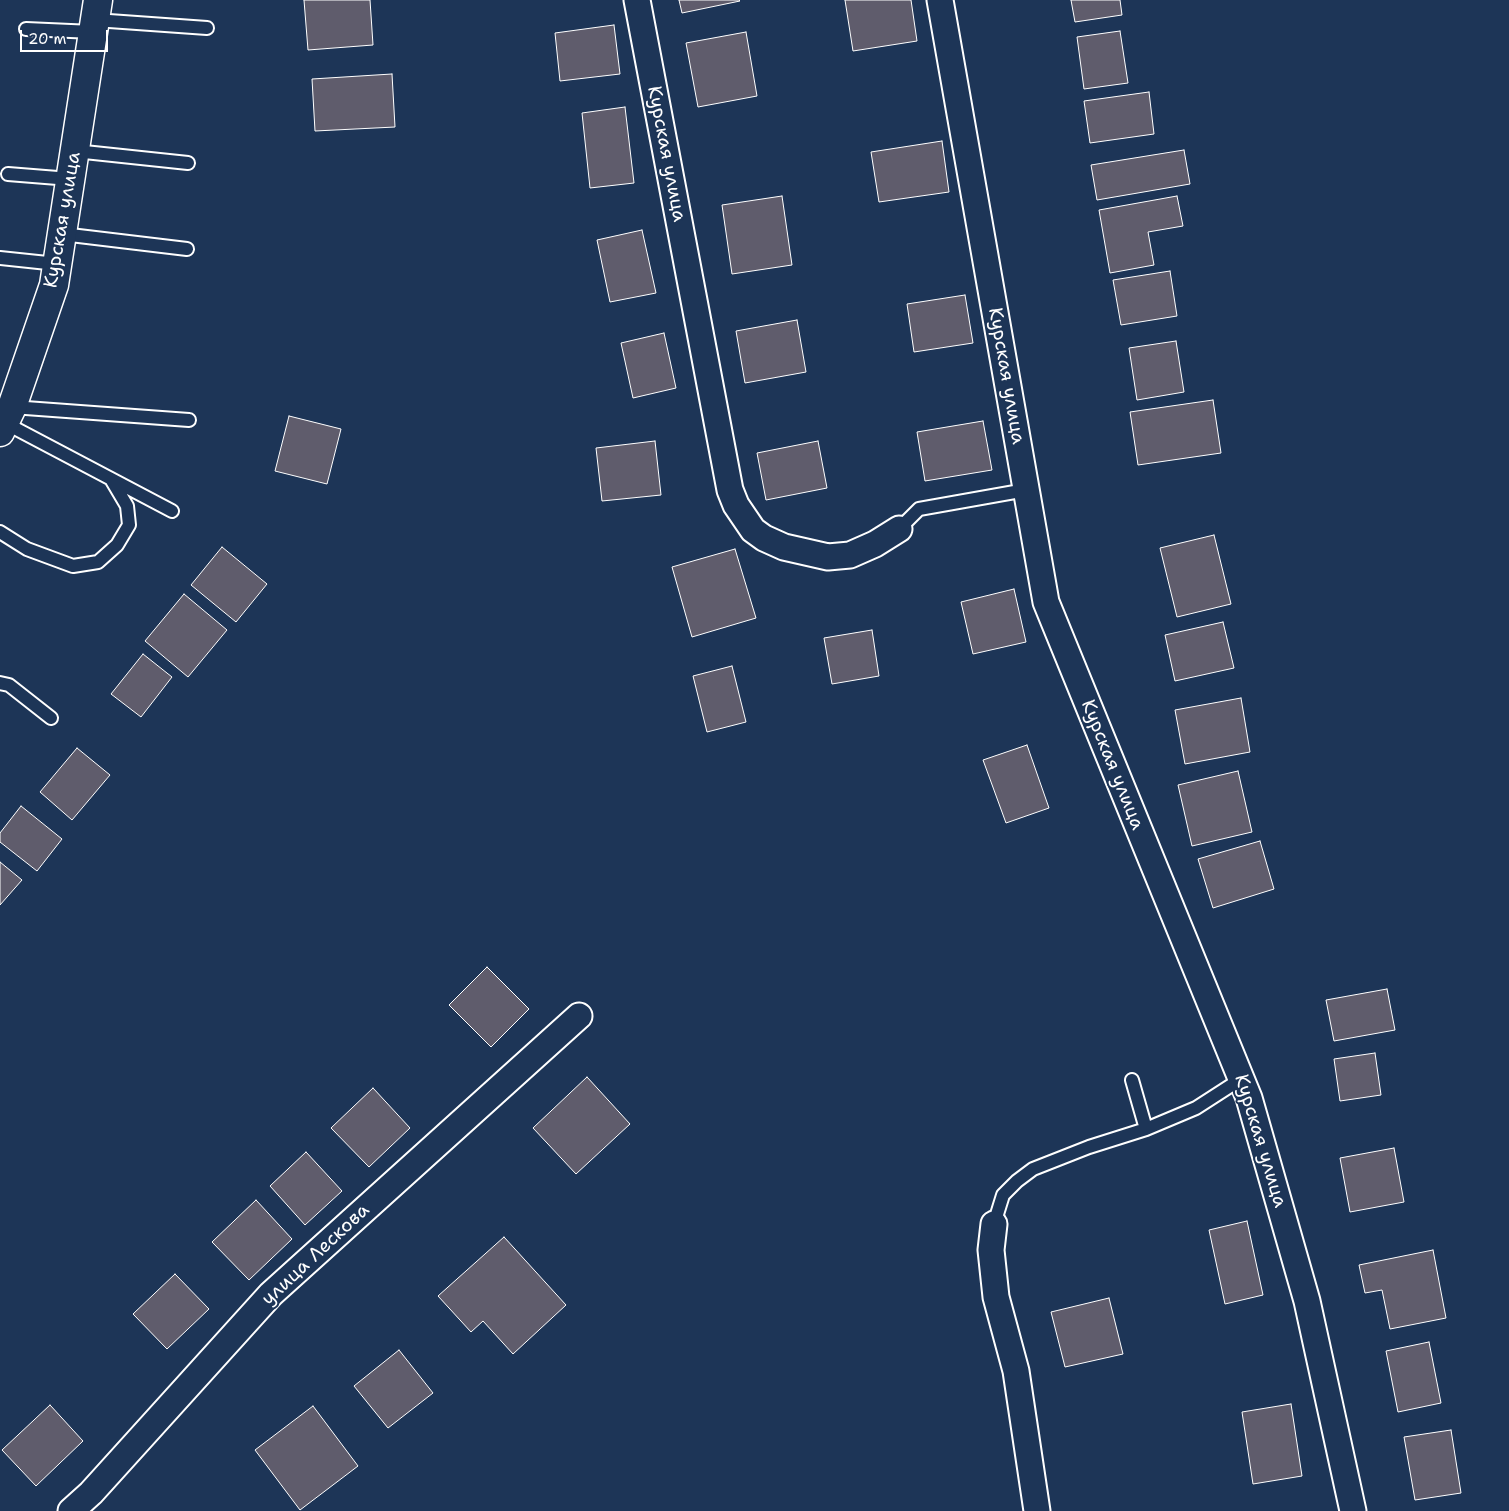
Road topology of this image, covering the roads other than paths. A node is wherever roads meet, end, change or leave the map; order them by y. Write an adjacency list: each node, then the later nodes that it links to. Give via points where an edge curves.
1 (636, 0): 19 (street, Курская улица, via 730,490 736,505 753,530 764,538 784,548 828,557 850,555)
2 (940, 0): 17 (street, Курская улица)
3 (95, 17): 4 (lane); 5 (lane); 6 (street, Курская улица)
4 (207, 28)
5 (26, 29)
6 (75, 151): 7 (lane); 9 (street, Курская улица)
7 (188, 163)
8 (8, 174): 9 (lane)
9 (70, 179): 10 (street, Курская улица)
10 (62, 234): 11 (lane); 13 (street, Курская улица)
11 (187, 249)
12 (0, 258): 13 (lane)
13 (57, 264): 15 (street, Курская улица, via 54,285)
14 (188, 420): 15 (lane)
15 (5, 421): 16 (lane)
16 (111, 479): 18 (lane); 20 (lane, via 127,506 129,525 117,545 98,562 73,566 28,549)
17 (1026, 490): 19 (lane, via 919,509); 24 (street, Курская улица, via 1046,602)
18 (172, 511)
19 (899, 529)
20 (0, 532)
21 (0, 683): 22 (lane, via 9,686)
22 (51, 718)
23 (579, 1016): 28 (street, улица Лескова, via 271,1294 91,1493)
24 (1242, 1079): 26 (lane, via 1196,1108); 30 (street, Курская улица, via 1307,1301)
25 (1132, 1080): 26 (lane)
26 (1146, 1128): 27 (lane, via 1033,1169 1003,1196)
27 (994, 1224): 29 (street, via 991,1250 996,1297 1016,1372)
28 (71, 1511)
29 (1037, 1511)
30 (1353, 1511)

